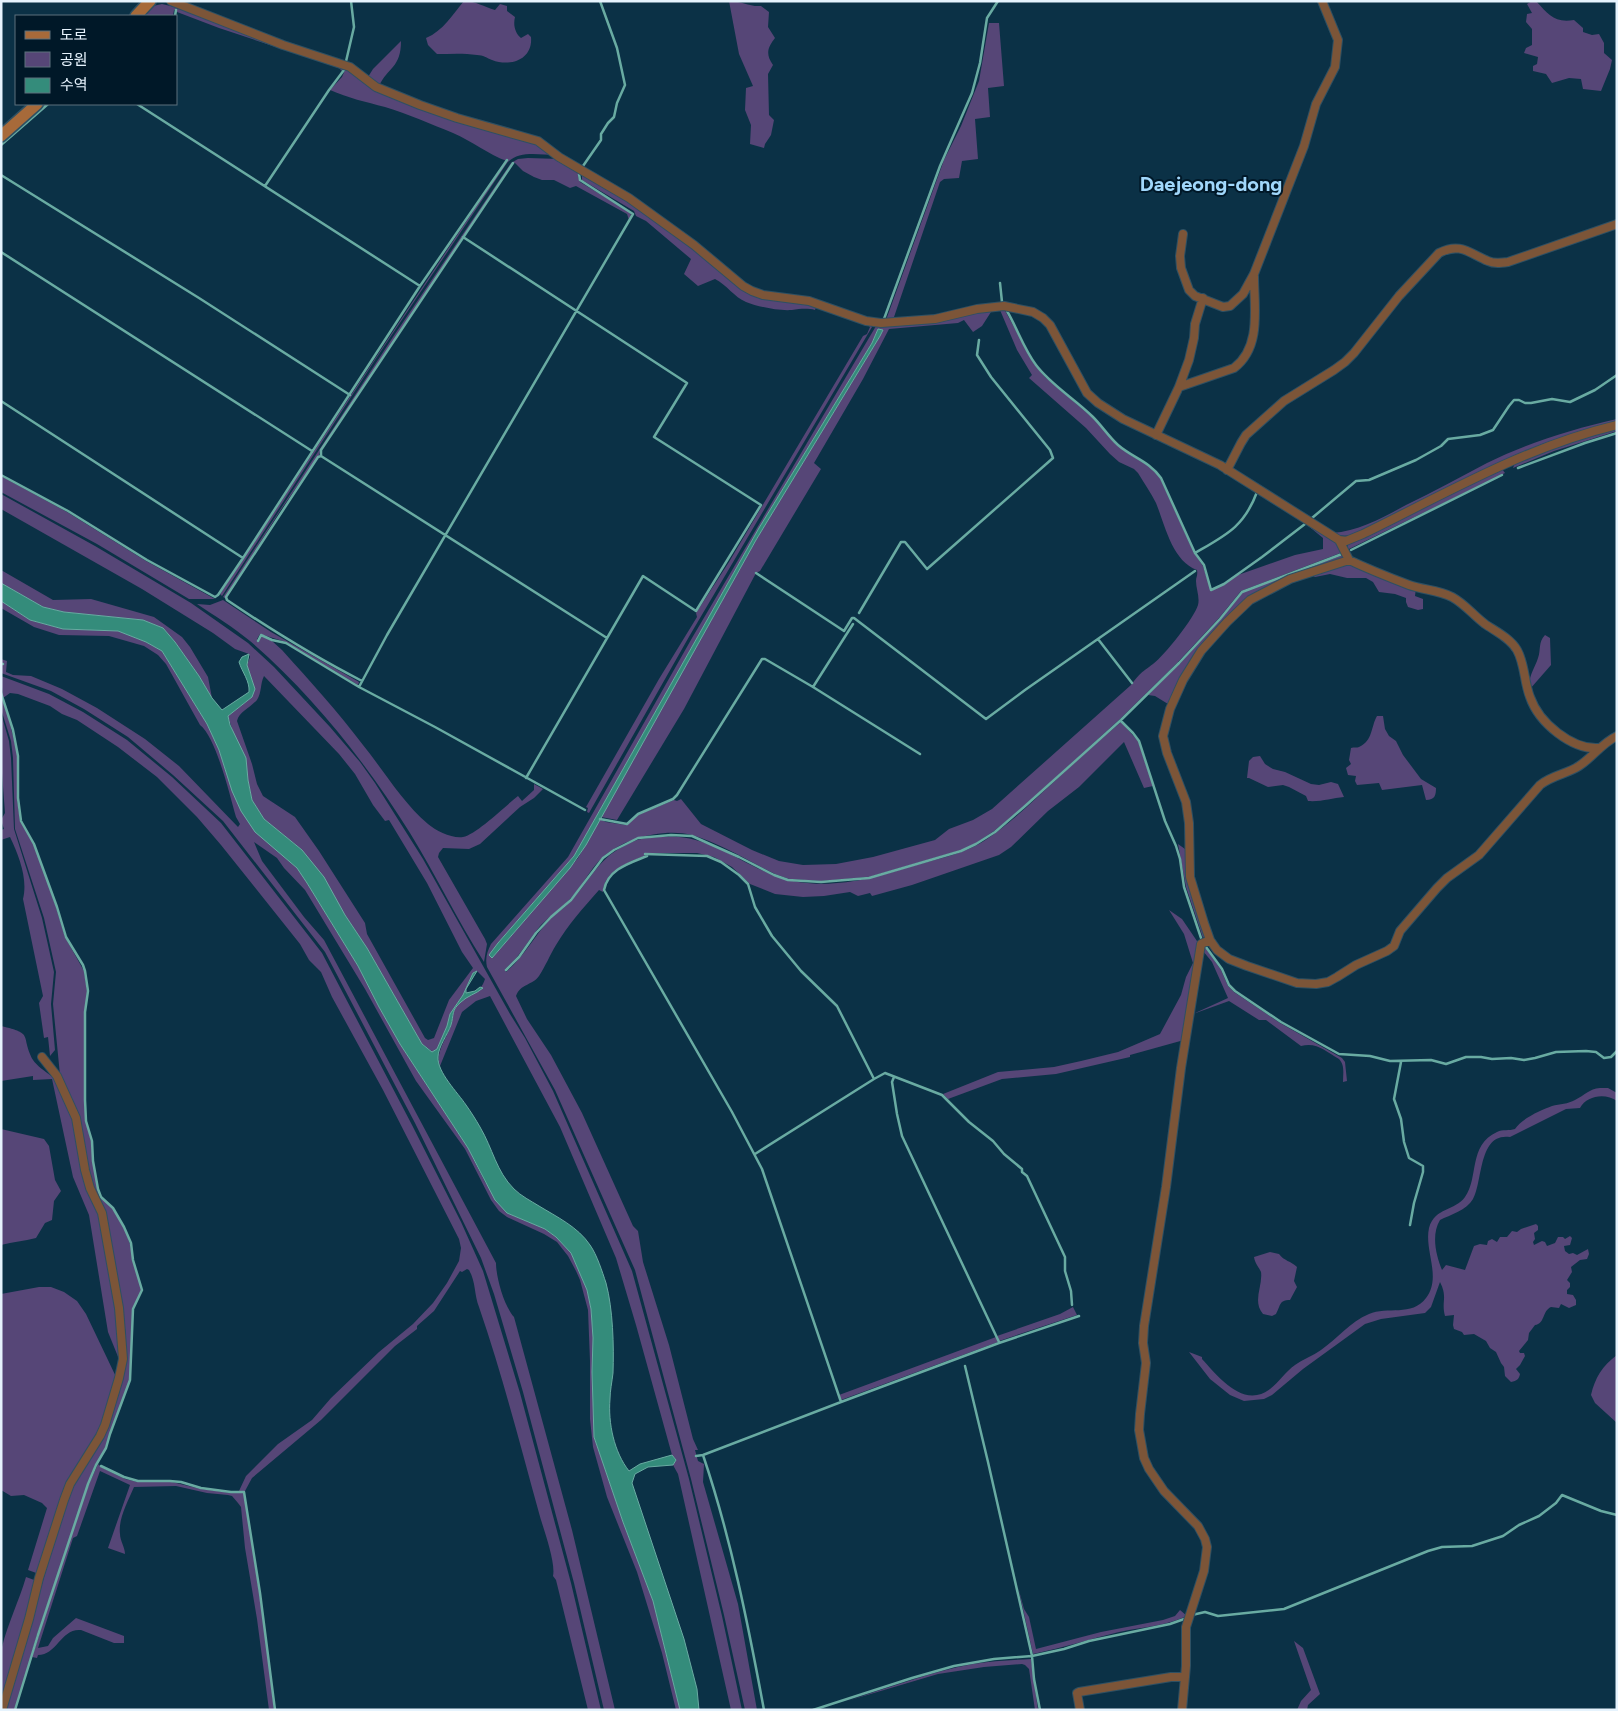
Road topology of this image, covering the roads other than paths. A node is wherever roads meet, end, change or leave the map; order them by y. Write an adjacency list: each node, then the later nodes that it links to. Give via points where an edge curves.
1 (150, 1): 4 (street)
2 (171, 1): 13 (street, via 283,45 350,67 376,87 420,105 538,141 636,203 694,245 742,286 763,295 809,301 881,323 935,320 1004,306 1033,312 1050,326 1092,399)
3 (1322, 1): 9 (street, via 1338,40 1335,67 1316,104 1304,146)
4 (137, 15)
5 (36, 105): 6 (street)
6 (1, 136)
7 (1617, 224): 14 (street, via 1508,262 1489,262 1472,252 1456,248 1439,252 1345,362 1284,401 1246,435)
8 (1183, 234): 10 (street, via 1180,268 1189,290)
9 (1254, 274): 10 (street, via 1243,294 1230,306 1224,307); 11 (street, via 1254,336 1241,363)
10 (1203, 298): 11 (street, via 1189,360)
11 (1179, 387): 13 (street)
12 (1617, 425): 15 (street, via 1564,439 1518,457 1363,534)
13 (1156, 435): 14 (street)
14 (1227, 470): 15 (street)
15 (1340, 540): 16 (street)
16 (1349, 560): 18 (street, via 1409,585 1450,596 1463,604 1517,650 1530,698 1546,722 1572,743); 19 (street, via 1290,579 1250,600 1201,651 1170,709 1163,736 1186,802 1190,877)
17 (1617, 736): 18 (street)
18 (1599, 748): 19 (street, via 1582,764 1540,785 1479,855 1437,888 1400,931 1394,946 1332,980 1307,985 1286,980 1229,959)
19 (1210, 940): 21 (street, via 1202,944 1182,1068 1144,1326 1146,1363 1140,1414 1141,1443 1148,1469 1198,1526 1208,1547 1186,1627)
20 (42, 1057): 22 (street, via 57,1076 76,1118 85,1170 102,1213 119,1308 124,1359 100,1436 70,1484 64,1500)
21 (1185, 1677): 23 (street, via 1079,1692); 24 (street)
22 (2, 1710)
23 (1080, 1710)
24 (1182, 1710)

